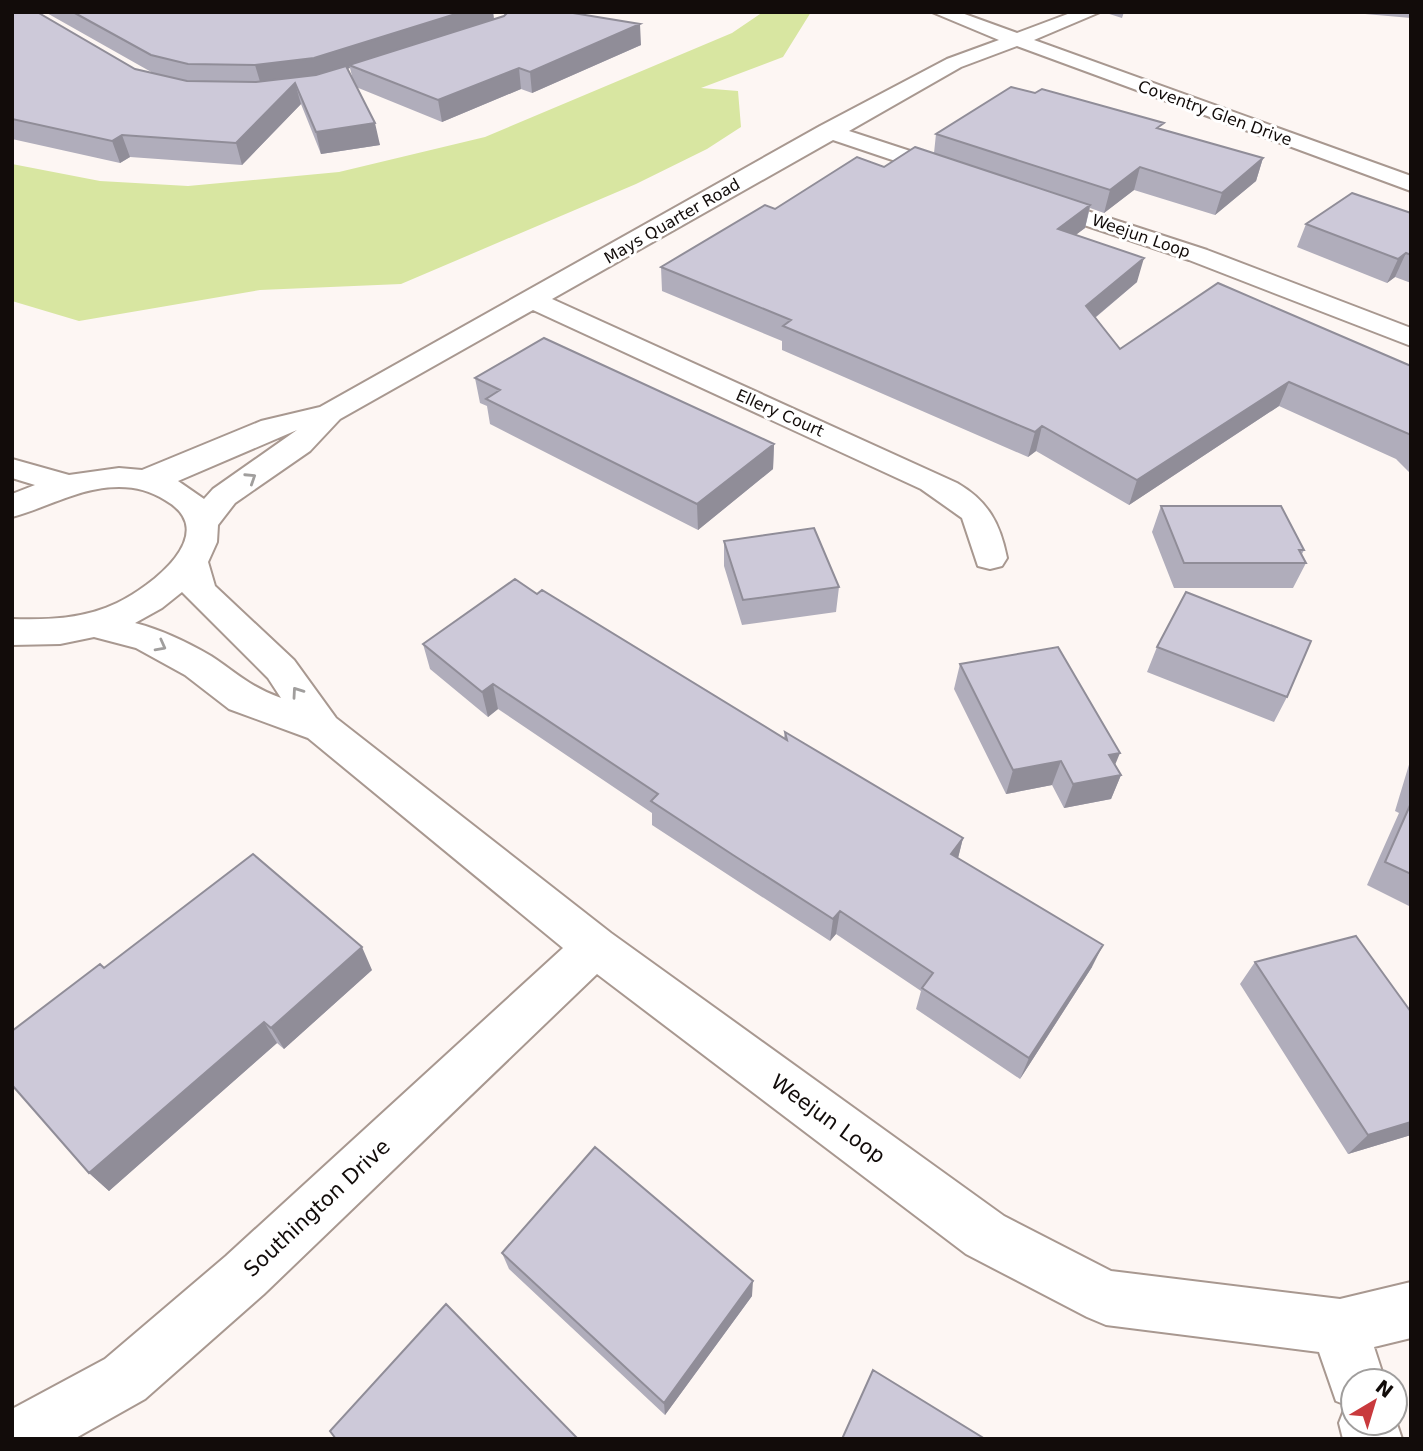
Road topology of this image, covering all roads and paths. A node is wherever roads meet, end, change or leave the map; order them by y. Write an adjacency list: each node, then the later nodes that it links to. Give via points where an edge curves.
1 (941, 12): 3 (street, Coventry Glen Drive)
2 (1091, 12): 3 (street, Mays Quarter Road)
3 (1019, 40): 4 (street, Mays Quarter Road, via 954,63); 6 (street, Coventry Glen Drive)
4 (828, 131): 5 (street); 8 (street, Mays Quarter Road)
5 (974, 180)
6 (1411, 184)
7 (1013, 193): 9 (street, Weejun Loop, via 1198,256)
8 (535, 301): 10 (street, Mays Quarter Road); 16 (street, Ellery Court, via 970,503 985,527)
9 (1411, 338)
10 (330, 413): 12 (street, Mays Quarter Road, via 272,427 166,474); 15 (street, Mays Quarter Road, one-way to 10, via 224,496 299,445)
11 (12, 468): 13 (street)
12 (142, 480): 13 (street, Mays Quarter Road); 15 (street, Mays Quarter Road, via 171,488 192,503)
13 (67, 485): 14 (street, Mays Quarter Road)
14 (12, 507)
15 (202, 524): 17 (street, Mays Quarter Road, via 201,542)
16 (990, 558)
17 (191, 563): 18 (street, Mays Quarter Road, via 153,598); 20 (street, Weejun Loop, one-way to 17, via 281,669 199,591)
18 (96, 625): 19 (street, Mays Quarter Road, via 37,634); 20 (street, Weejun Loop, one-way to 20, via 148,639 198,666 242,699)
19 (12, 632)
20 (322, 729): 21 (street, Weejun Loop)
21 (595, 947): 23 (street, Weejun Loop, via 985,1236 1094,1292 1106,1298); 25 (street, Southington Drive, via 246,1275 125,1379)
22 (1411, 1310): 23 (street, Weejun Loop)
23 (1340, 1327): 24 (street)
24 (1352, 1367)
25 (16, 1439)

